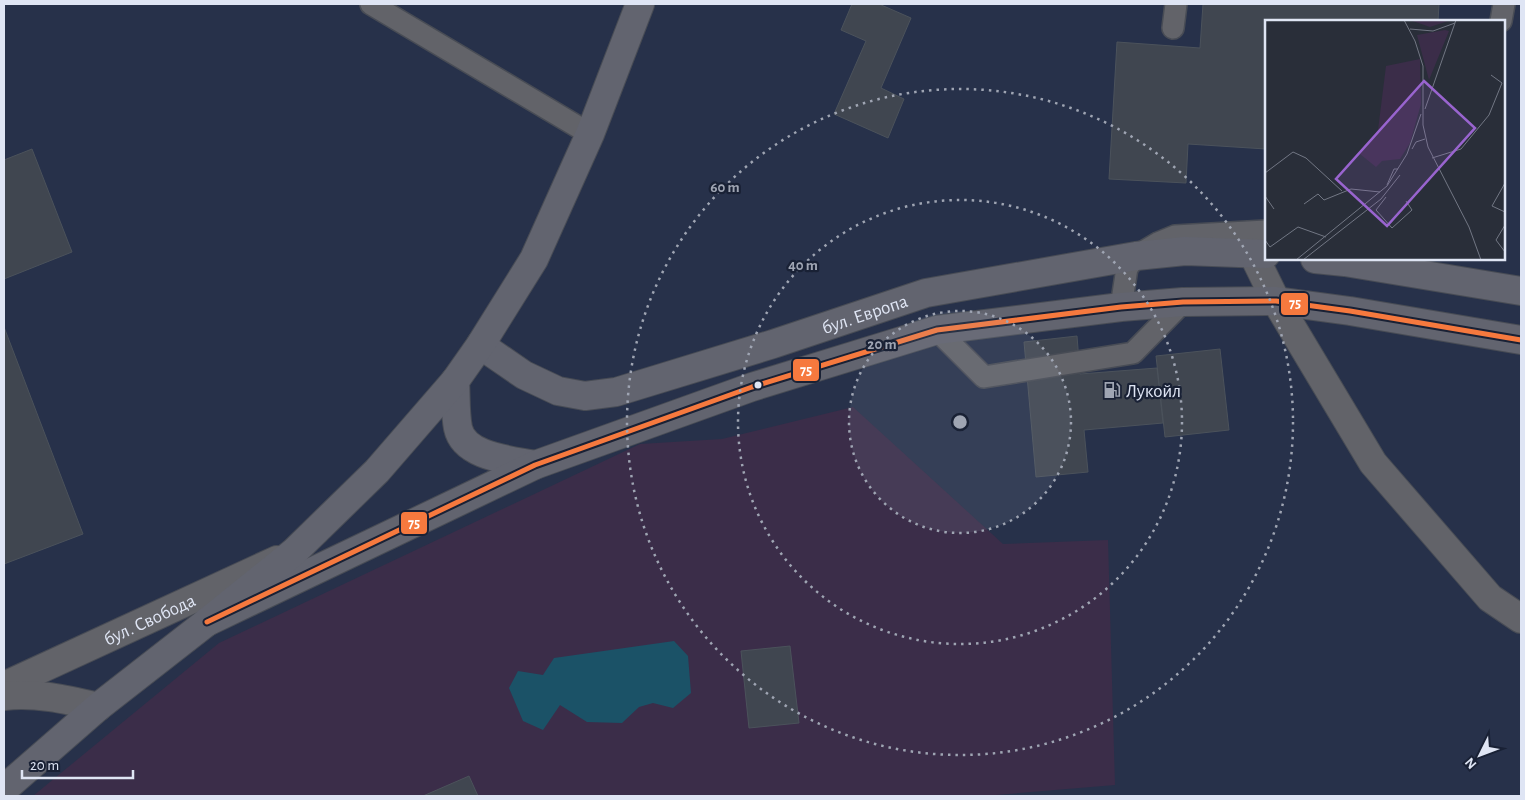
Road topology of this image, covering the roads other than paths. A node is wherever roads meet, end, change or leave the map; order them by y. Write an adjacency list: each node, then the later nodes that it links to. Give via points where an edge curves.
1 (371, 4): 7 (lane)
2 (640, 4): 7 (main road)
3 (1176, 4): 6 (lane)
4 (1504, 4): 5 (lane)
5 (1501, 20)
6 (1173, 28)
7 (590, 134): 17 (main road, via 534,259)
8 (1261, 246): 9 (main road, бул. Европа); 12 (street)
9 (1136, 256): 14 (lane, via 1127,268); 17 (main road, бул. Европа, via 926,293 616,392 585,396 558,391 524,375)
10 (1325, 260): 11 (main road)
11 (1521, 292)
12 (1276, 301): 13 (main road, бул. Европа); 16 (main road, бул. Европа); 21 (street, via 1373,463 1490,598)
13 (1183, 302): 14 (main road, бул. Европа); 15 (lane, via 1133,353 984,377)
14 (1121, 307): 15 (main road, бул. Европа)
15 (937, 330): 19 (main road, бул. Европа, via 752,387)
16 (1521, 340)
17 (481, 344): 18 (main road)
18 (455, 381): 19 (main road, via 458,429 469,446 479,452); 20 (main road, via 376,471)
19 (535, 465): 22 (main road, бул. Европа)
20 (294, 552): 22 (main road); 23 (street, бул. Свобода)
21 (1521, 619)
22 (207, 622): 25 (main road)
23 (4, 686)
24 (4, 696): 25 (street, via 34,696)
25 (98, 707): 26 (main road)
26 (4, 790)

